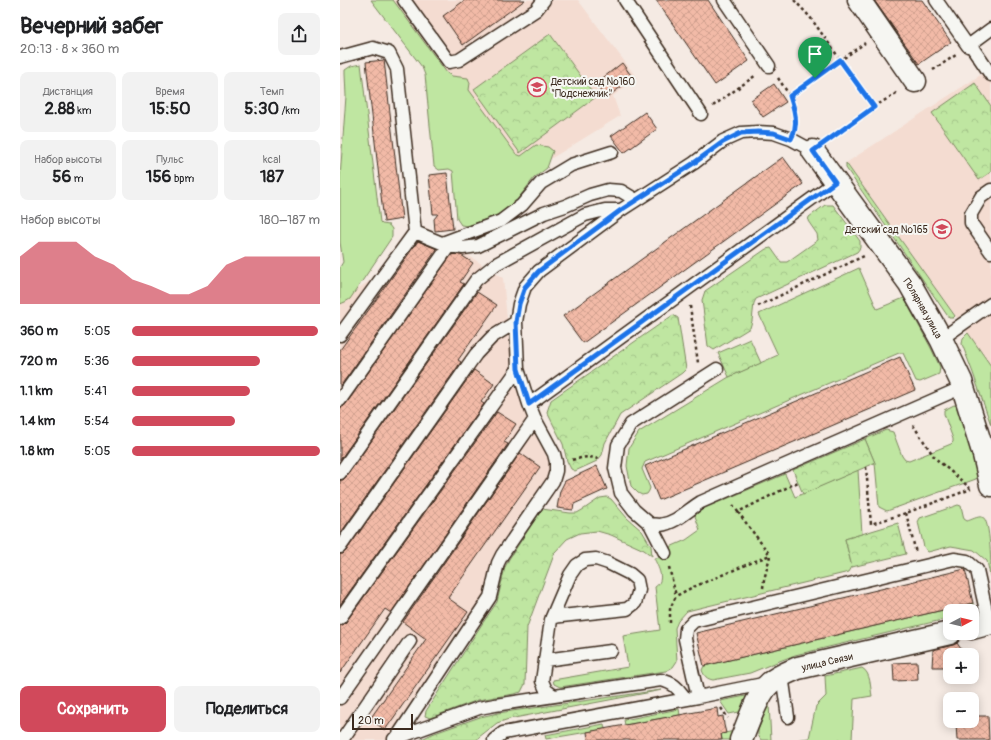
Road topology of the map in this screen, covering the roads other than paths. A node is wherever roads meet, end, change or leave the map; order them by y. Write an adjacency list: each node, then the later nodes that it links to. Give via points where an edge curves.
1 (404, 0): 2 (lane, via 449,62 459,60 536,10)
2 (544, 0)
3 (625, 0): 13 (lane)
4 (724, 0): 10 (lane)
5 (859, 0): 12 (street)
6 (936, 0): 8 (lane, via 968,46)
7 (991, 29): 8 (lane)
8 (970, 44): 11 (lane)
9 (340, 57): 20 (lane, via 373,48 389,53 397,69)
10 (769, 66)
11 (991, 75)
12 (924, 76)
13 (701, 114)
14 (813, 151): 16 (street, Полярная улица); 18 (lane, via 774,133 741,133 723,142)
15 (612, 152): 21 (lane, via 571,165 541,183 522,205 501,221)
16 (835, 182): 28 (street, Полярная улица, via 910,284); 33 (lane)
17 (991, 190): 22 (lane, via 981,197 970,214 971,223)
18 (636, 200): 19 (lane); 21 (lane, via 621,191 608,190 544,213 478,246 463,248)
19 (621, 210): 26 (lane, via 539,271 525,287); 35 (lane, via 605,210 585,215 496,264 476,280)
20 (415, 232): 21 (lane); 25 (lane)
21 (446, 245): 32 (lane)
22 (991, 252)
23 (991, 304): 28 (lane)
24 (340, 316): 25 (lane)
25 (353, 316): 27 (lane)
26 (516, 322): 30 (lane); 38 (lane, via 492,337 476,354)
27 (340, 335)
28 (942, 339): 31 (street, Полярная улица)
29 (717, 368): 37 (lane, via 631,424 618,445 615,468 621,493 634,510)
30 (518, 369): 33 (lane); 41 (lane)
31 (963, 387): 36 (street, Полярная улица); 37 (lane, via 702,502 678,519 659,525)
32 (340, 400)
33 (529, 404): 34 (lane)
34 (535, 419): 49 (lane); 52 (lane, via 554,454 556,471 552,481 502,555 490,597)
35 (340, 473)
36 (991, 485)
37 (650, 524): 39 (lane)
38 (340, 548)
39 (665, 553)
40 (552, 617): 40 (lane, via 570,575 577,565 585,560 596,559 608,563 637,580 639,590 635,603 627,609); 46 (lane)
41 (340, 618)
42 (984, 625): 50 (lane, via 977,570 967,561 954,559 694,621 686,629 684,640)
43 (943, 635): 47 (street, улица Связи, via 798,668)
44 (410, 641): 53 (lane)
45 (611, 651): 46 (lane)
46 (545, 660): 48 (lane, via 542,681 546,690)
47 (776, 679): 50 (lane); 51 (lane); 55 (street, via 758,699)
48 (554, 696): 50 (lane, via 661,680 676,686); 52 (lane, via 479,708)
49 (340, 698)
50 (692, 698): 54 (lane, via 503,733)
51 (788, 717)
52 (394, 739)
53 (342, 740)
54 (494, 740)
55 (741, 740)

